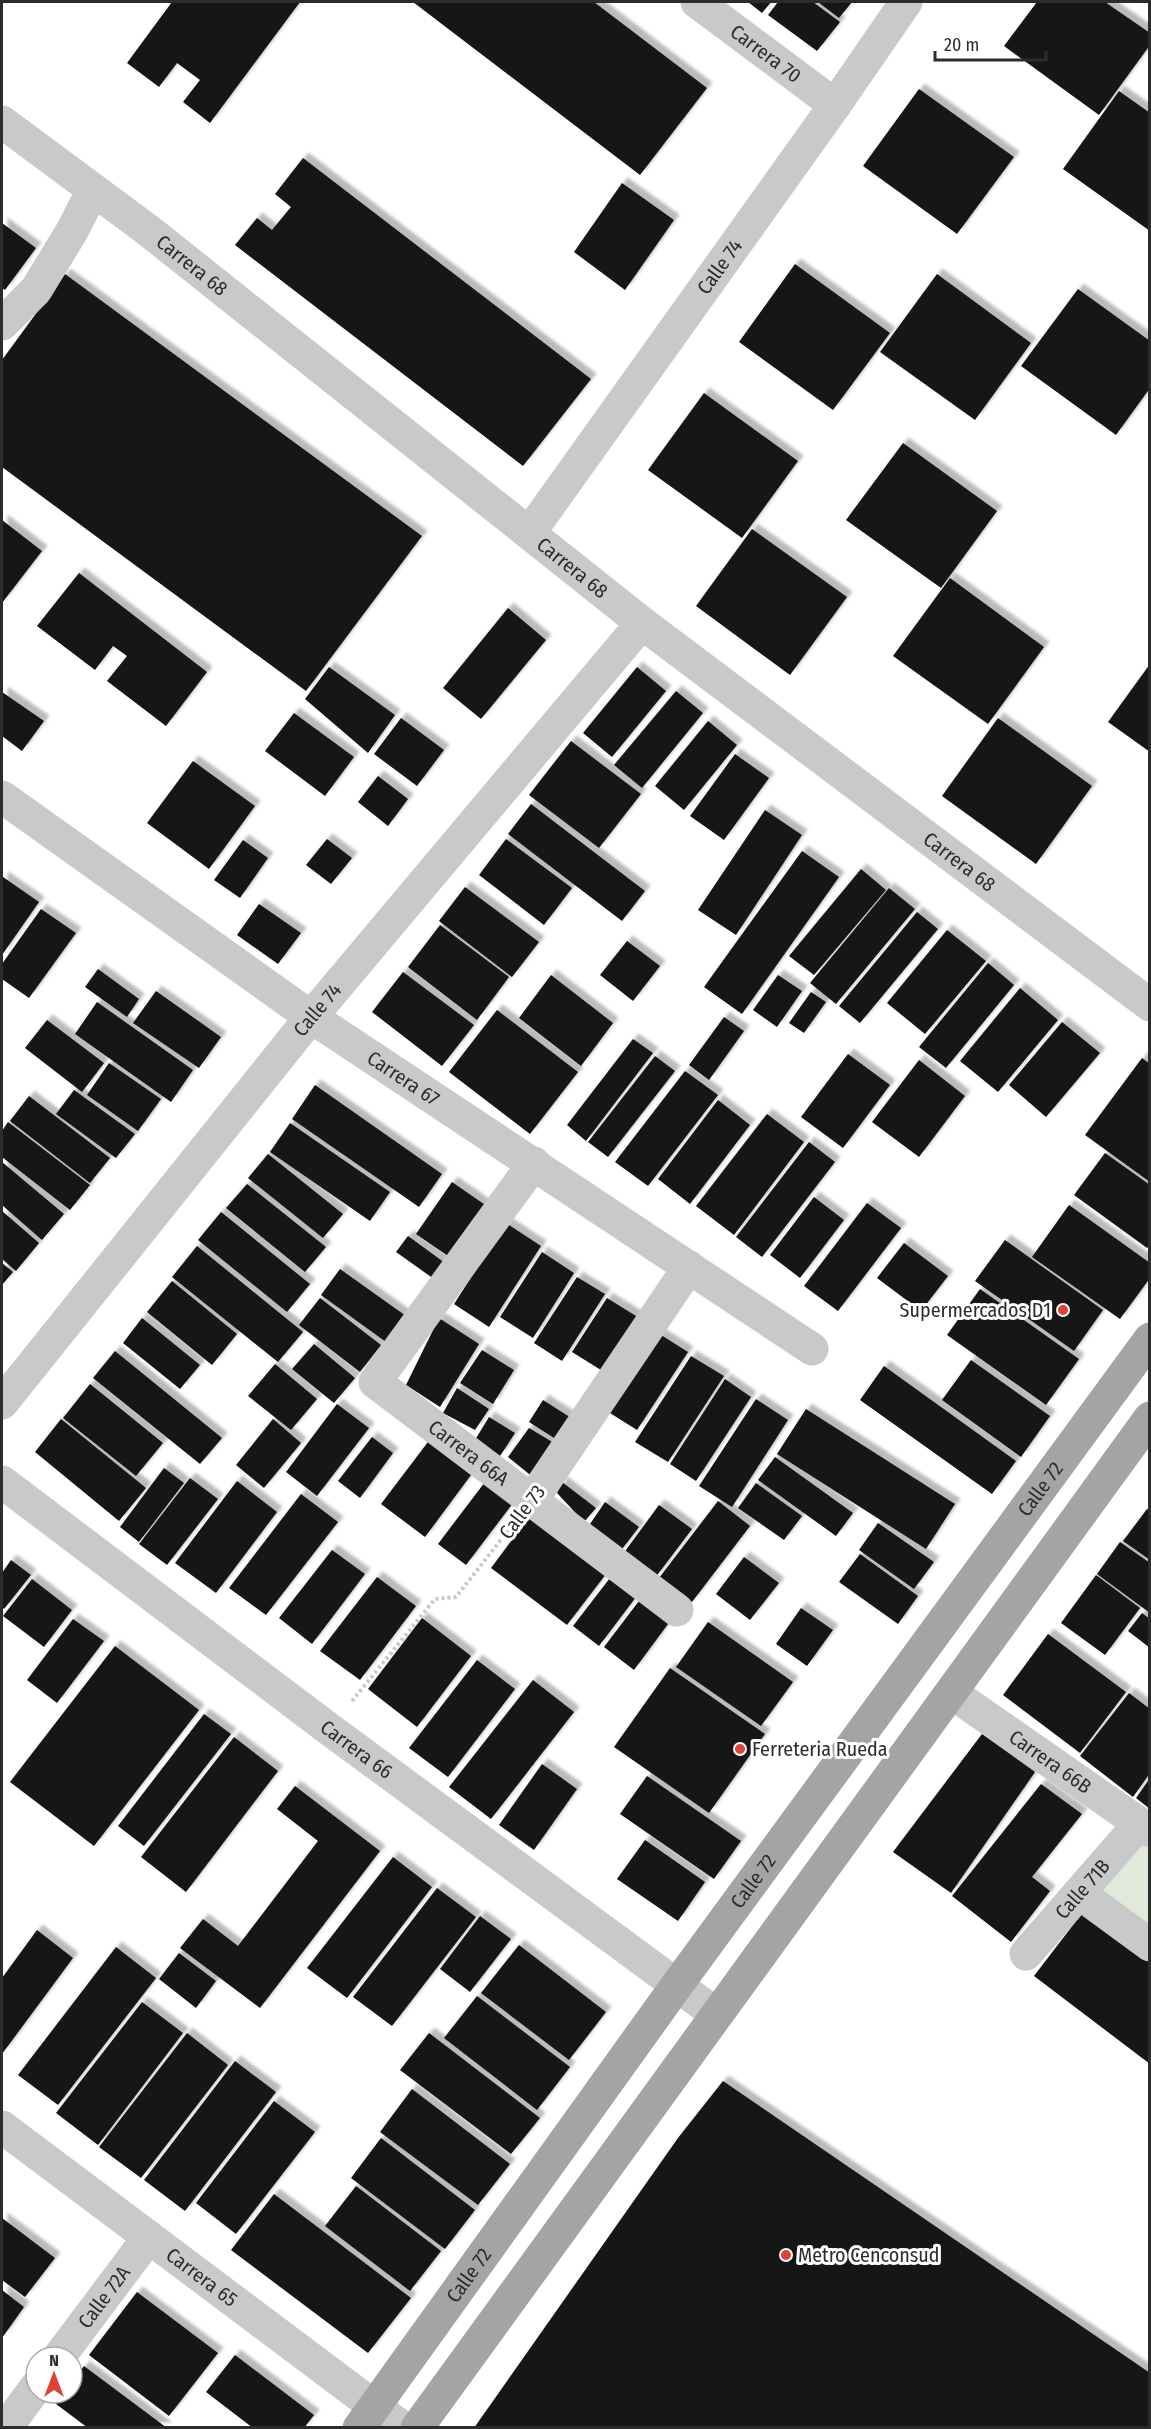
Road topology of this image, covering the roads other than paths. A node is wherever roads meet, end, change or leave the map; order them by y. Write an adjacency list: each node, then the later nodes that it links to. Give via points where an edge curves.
1 (697, 2): 3 (street, Carrera 70)
2 (906, 2): 3 (street, Calle 74)
3 (835, 105): 7 (street, Calle 74)
4 (2, 122): 5 (street, Carrera 68)
5 (93, 190): 6 (street, via 36,290); 7 (street, Carrera 68)
6 (2, 324)
7 (530, 532): 8 (street, Carrera 68)
8 (642, 623): 10 (street, Carrera 68); 11 (street, Calle 74)
9 (2, 797): 11 (street, Carrera 67)
10 (1149, 1005)
11 (310, 1017): 12 (street, Carrera 67); 16 (street, Calle 74)
12 (534, 1163): 13 (street, Carrera 67); 19 (street, Carrera 66A, via 375,1382)
13 (689, 1267): 15 (street, Carrera 67); 19 (street, Calle 73)
14 (1149, 1339): 26 (main road, Calle 72)
15 (812, 1349)
16 (2, 1403)
17 (1149, 1418): 21 (main road)
18 (2, 1482): 26 (street, Carrera 66, via 329,1730)
19 (532, 1500): 20 (street, Carrera 66A)
20 (677, 1610)
21 (952, 1693): 22 (street, Carrera 66B); 27 (main road)
22 (1144, 1828): 23 (street, Calle 71B)
23 (1078, 1893): 24 (street); 25 (street, Calle 71B)
24 (1149, 1945)
25 (1026, 1954)
26 (677, 1985): 27 (street, Carrera 66); 32 (main road, Calle 72)
27 (716, 2014): 35 (main road)
28 (2, 2127): 29 (street, Carrera 65)
29 (148, 2237): 30 (street, Calle 72A); 32 (street, Carrera 65)
30 (68, 2345)
31 (24, 2403): 33 (street)
32 (366, 2417): 34 (street, Carrera 65)
33 (6, 2427)
34 (403, 2427)
35 (417, 2427)

